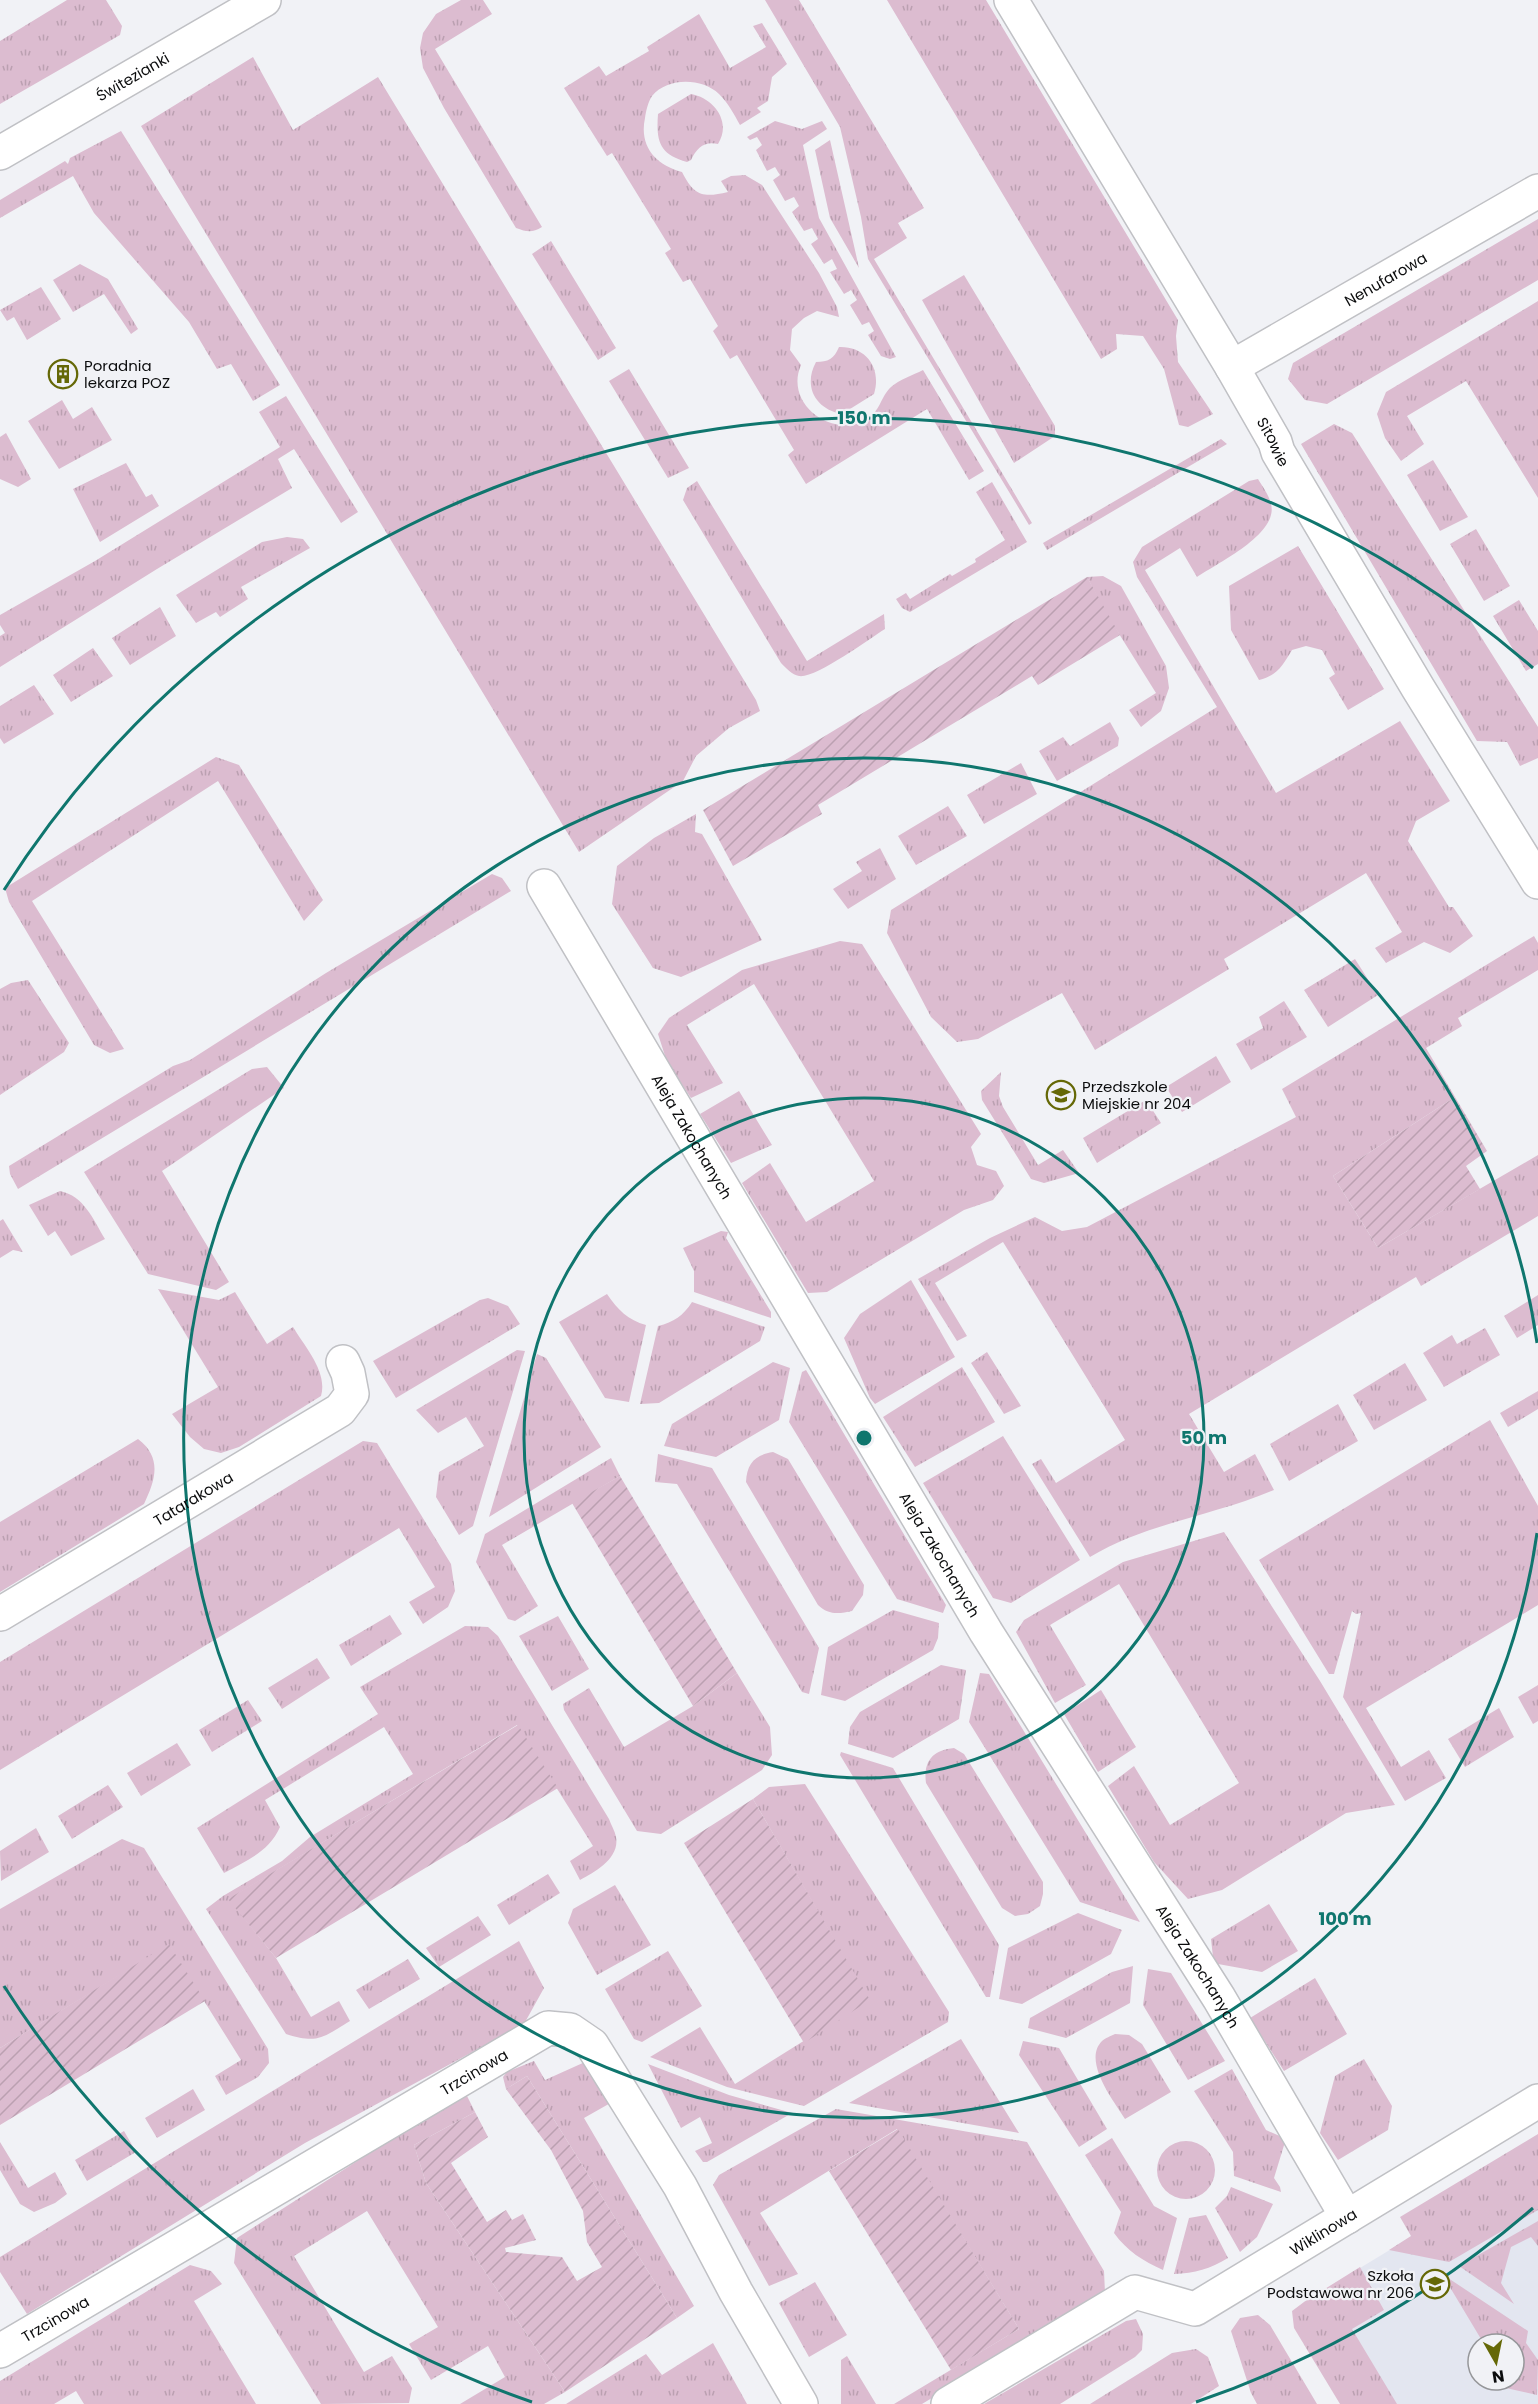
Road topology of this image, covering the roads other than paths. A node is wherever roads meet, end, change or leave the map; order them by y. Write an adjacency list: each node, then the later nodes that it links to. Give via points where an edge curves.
1 (264, 0): 3 (street, Świtezianki)
2 (1011, 0): 5 (street, Sitowie)
3 (0, 153)
4 (1538, 190): 5 (street, Nenufarowa)
5 (1232, 367): 6 (street, Sitowie, via 1278,452)
6 (1538, 882)
7 (544, 886): 11 (street, Aleja Zakochanych, via 986,1632 1219,1998)
8 (343, 1362): 9 (street, Tatarakowa, via 352,1394 340,1410)
9 (0, 1614)
10 (1538, 2101): 11 (street, Wiklinowa)
11 (1347, 2217): 14 (street, Wiklinowa, via 1195,2309 1135,2292)
12 (0, 2351): 13 (street, Trzcinowa, via 549,2028 570,2030 592,2045 680,2186)
13 (801, 2404)
14 (948, 2404)

